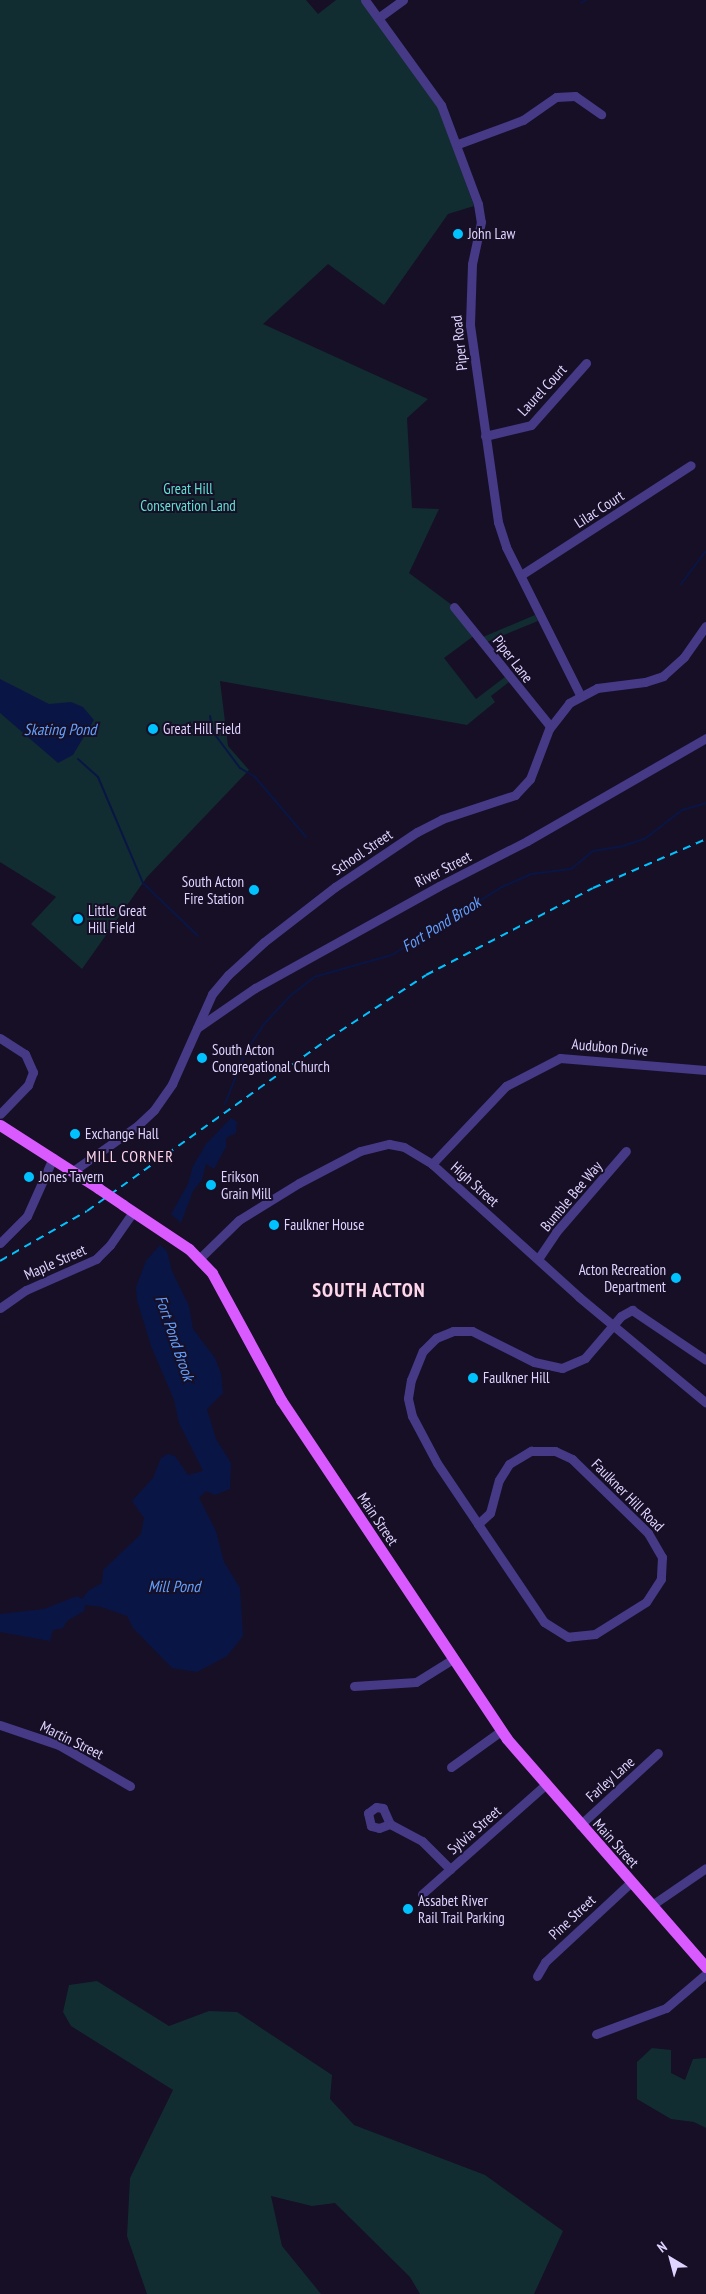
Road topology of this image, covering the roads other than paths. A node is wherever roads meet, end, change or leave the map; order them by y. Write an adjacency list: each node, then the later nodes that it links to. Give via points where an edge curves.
1 (365, 0): 3 (street, Piper Road)
2 (403, 0): 3 (street)
3 (378, 18): 5 (street, Piper Road, via 436,95)
4 (601, 114): 5 (street, via 575,96 556,97 523,120)
5 (458, 144): 7 (street, Piper Road, via 481,215 469,306)
6 (586, 363): 7 (street, Laurel Court, via 531,425)
7 (485, 436): 9 (street, Piper Road, via 500,529)
8 (691, 464): 9 (street, Lilac Court)
9 (521, 575): 12 (street, Piper Road)
10 (454, 607): 13 (street, Piper Lane)
11 (706, 626): 12 (street, School Street, via 681,660 663,676 604,686)
12 (580, 695): 13 (street, School Street)
13 (550, 726): 15 (street, School Street, via 532,774 519,792 506,800 425,827 331,890 228,975 210,998)
14 (706, 738): 15 (street, River Street, via 527,841 255,988)
15 (197, 1028): 23 (street, School Street, via 172,1084 154,1110 137,1126)
16 (0, 1038): 18 (street, via 26,1054 33,1072 28,1085)
17 (706, 1070): 22 (street, Audubon Drive, via 560,1058 506,1086)
18 (0, 1114)
19 (0, 1125): 21 (main road, Main Street)
20 (626, 1151): 27 (street, Bumble Bee Way, via 556,1232)
21 (53, 1158): 23 (main road, Main Street); 25 (street, via 27,1216)
22 (432, 1164): 26 (street, High Street, via 419,1154 397,1145 360,1151 250,1213); 27 (street, High Street)
23 (73, 1171): 24 (main road, Main Street, bridge)
24 (128, 1209): 26 (main road, Main Street); 28 (street, Maple Street, via 110,1245 96,1259 26,1290)
25 (0, 1243)
26 (200, 1258): 33 (main road, Main Street, via 224,1289 281,1400)
27 (538, 1259): 29 (street, High Street)
28 (0, 1308)
29 (613, 1326): 30 (street, via 625,1313 636,1311); 31 (street, High Street); 32 (street, Faulkner Hill Road, via 585,1358 562,1368 534,1362 480,1335 462,1330 443,1334 423,1351 411,1380 408,1407 437,1463)
30 (706, 1360)
31 (706, 1403)
32 (478, 1524): 32 (street, Faulkner Hill Road, via 490,1513 499,1480 509,1464 531,1451 556,1451 572,1459 648,1532 662,1557 661,1579 646,1602 609,1627 588,1637 568,1637 544,1622)
33 (453, 1659): 34 (street, via 416,1682); 36 (main road, Main Street)
34 (354, 1686)
35 (0, 1725): 39 (street, Martin Street, via 63,1747)
36 (501, 1731): 38 (street); 40 (main road, Main Street)
37 (658, 1753): 42 (street, Farley Lane)
38 (451, 1766)
39 (130, 1786)
40 (544, 1786): 42 (main road, Main Street); 44 (street, Sylvia Street)
41 (390, 1824): 44 (street, via 426,1844)
42 (580, 1825): 45 (main road, Main Street)
43 (706, 1868): 47 (street)
44 (450, 1869): 46 (street, Sylvia Street)
45 (631, 1882): 47 (main road, Main Street); 50 (street, Pine Street, via 545,1962)
46 (422, 1894)
47 (652, 1905): 48 (main road, Main Street)
48 (706, 1967)
49 (706, 1974): 51 (street, via 666,2008)
50 (536, 1976)
51 (596, 2034)

